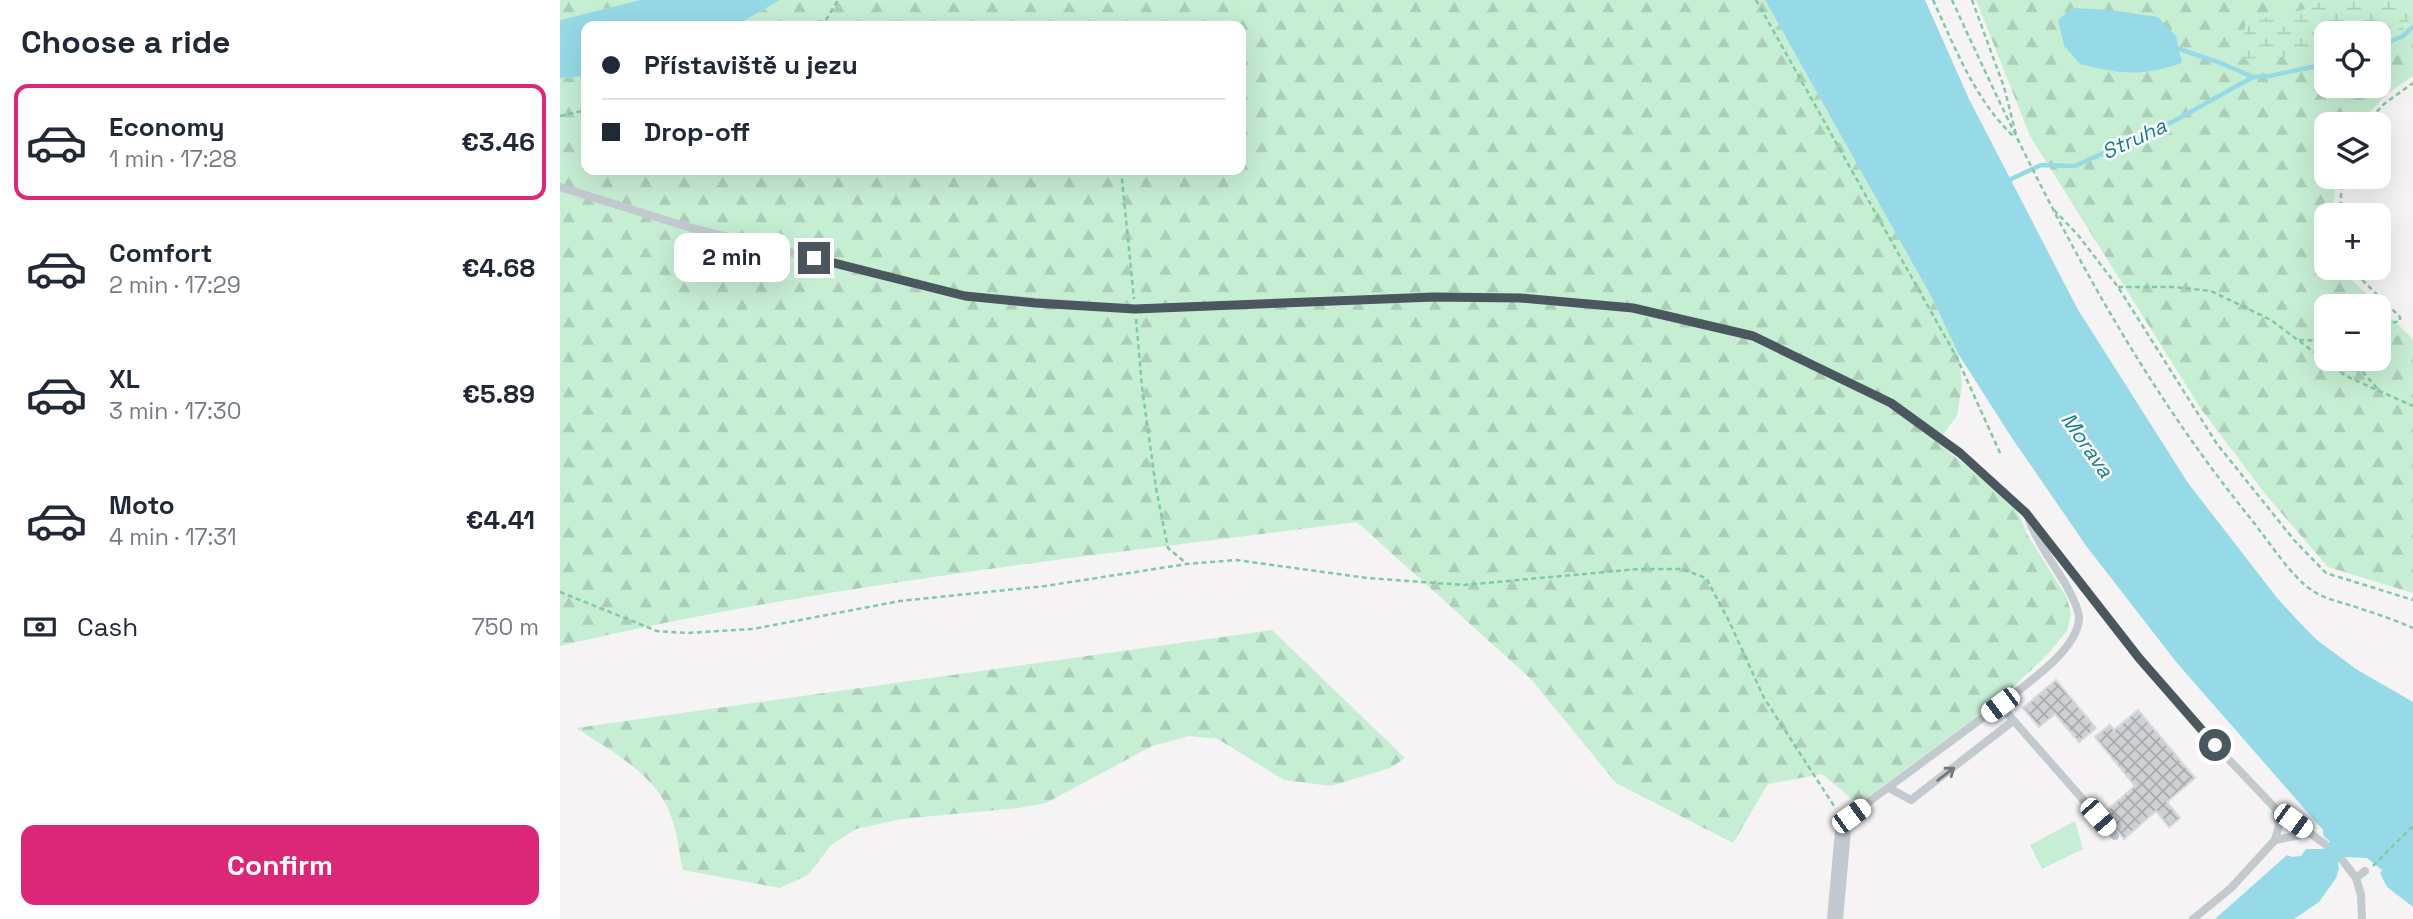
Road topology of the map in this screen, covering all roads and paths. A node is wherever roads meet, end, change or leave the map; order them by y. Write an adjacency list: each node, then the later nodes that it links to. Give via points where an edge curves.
1 (838, 0): 6 (path)
2 (1756, 0): 26 (path, via 1957,358)
3 (1933, 0): 11 (path, via 1973,87)
4 (1952, 0): 11 (path)
5 (1972, 0): 11 (path)
6 (823, 21)
7 (2413, 83): 9 (path)
8 (581, 111): 10 (path)
9 (2376, 112)
10 (560, 116)
11 (2018, 140): 14 (path)
12 (1122, 175): 19 (path)
13 (560, 187): 19 (lane, via 688,227 965,296)
14 (2051, 207): 16 (path); 31 (path, via 2130,347 2183,428 2298,578 2327,598)
15 (2362, 280): 17 (path)
16 (2118, 287): 21 (path, via 2211,291 2271,320); 30 (path, via 2217,444 2294,540 2326,573)
17 (2377, 294)
18 (2391, 308): 20 (path, via 2400,321)
19 (1135, 309): 27 (lane, via 1459,297 1601,304 1660,314 1753,336 1891,403 1960,453); 28 (path, via 1142,387 1168,548)
20 (2391, 323)
21 (2299, 340): 22 (path); 24 (path, via 2346,376)
22 (2314, 341)
23 (2361, 371): 24 (path)
24 (2378, 390): 25 (path)
25 (2413, 406)
26 (2001, 455)
27 (2026, 513): 32 (lane, via 2080,618 2060,655); 35 (lane, via 2139,658)
28 (1187, 564): 29 (path, via 1045,586 900,601 753,629 687,633 657,631); 36 (path, via 1236,560 1367,578 1464,584 1638,569 1682,569 1706,578 1764,698)
29 (560, 592)
30 (2413, 600)
31 (2413, 628)
32 (2000, 705): 33 (lane); 34 (lane)
33 (2014, 722): 34 (lane, one-way to 33, via 1911,800); 39 (lane)
34 (1889, 788): 36 (lane)
35 (2276, 809): 38 (lane); 40 (lane, via 2279,825)
36 (1844, 820): 45 (street)
37 (2413, 826): 43 (path)
38 (2310, 833): 40 (lane); 41 (lane)
39 (2115, 836)
40 (2275, 840): 46 (lane, via 2231,888)
41 (2325, 844)
42 (2343, 861): 44 (lane)
43 (2368, 870): 44 (lane)
44 (2356, 878): 47 (lane)
45 (1835, 919)
46 (2193, 919)
47 (2362, 919)

